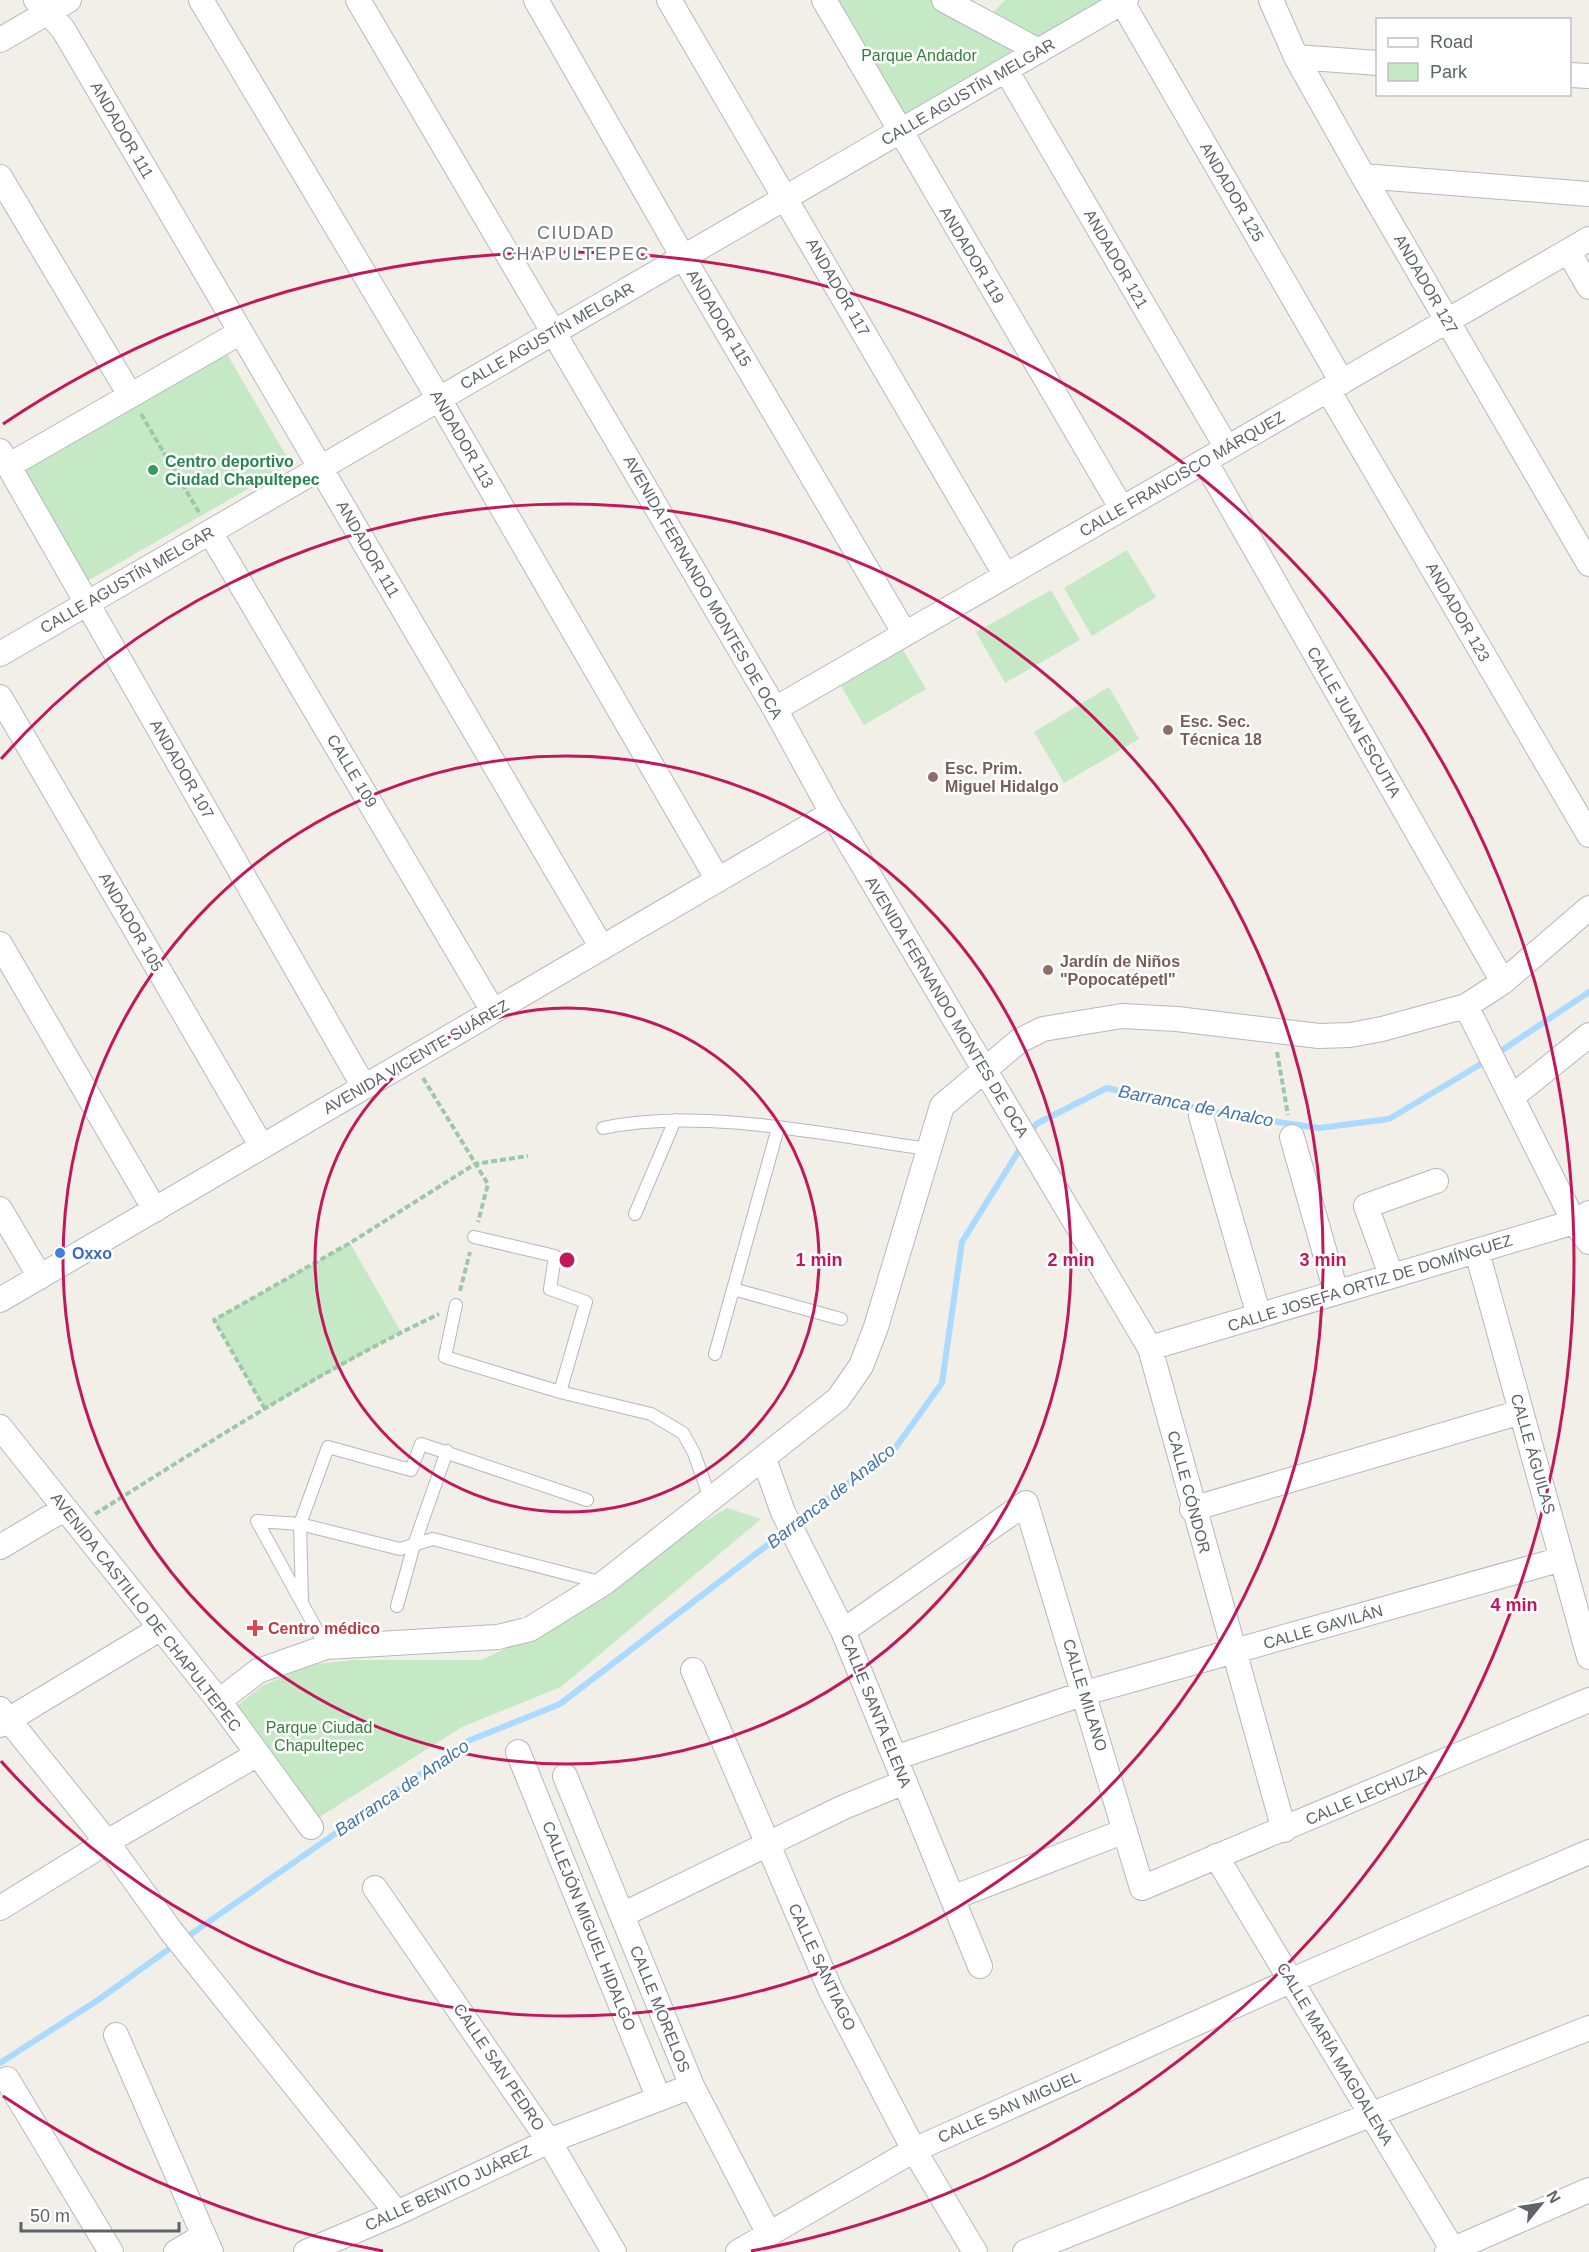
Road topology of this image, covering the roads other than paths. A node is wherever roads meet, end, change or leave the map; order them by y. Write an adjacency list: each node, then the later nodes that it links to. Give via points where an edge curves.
1 (69, 0): 10 (street)
2 (201, 0): 32 (street, ANDADOR 113)
3 (358, 0): 29 (street, AVENIDA FERNANDO MONTES DE OCA)
4 (536, 0): 25 (street, ANDADOR 115)
5 (669, 0): 22 (street, ANDADOR 117)
6 (824, 0): 18 (street, ANDADOR 119)
7 (944, 0): 12 (street)
8 (1271, 0): 13 (street, ANDADOR 127)
9 (1124, 1): 12 (street, CALLE AGUSTÍN MELGAR); 30 (street, ANDADOR 125)
10 (42, 6): 11 (street); 28 (street, ANDADOR 111, via 63,29)
11 (0, 40)
12 (1039, 51): 15 (street, CALLE AGUSTÍN MELGAR)
13 (1296, 57): 14 (street); 19 (street, ANDADOR 127)
14 (1376, 63)
15 (1006, 70): 18 (street, CALLE AGUSTÍN MELGAR); 33 (street, ANDADOR 121)
16 (1571, 75): 17 (street)
17 (1589, 76)
18 (899, 132): 22 (street, CALLE AGUSTÍN MELGAR); 37 (street, ANDADOR 119)
19 (1363, 176): 21 (street); 27 (street, ANDADOR 127)
20 (0, 177): 31 (street)
21 (1589, 195)
22 (786, 197): 25 (street, CALLE AGUSTÍN MELGAR); 40 (street, ANDADOR 117)
23 (1589, 239): 24 (street, CALLE FRANCISCO MÁRQUEZ)
24 (1568, 251): 26 (street); 27 (street, CALLE FRANCISCO MÁRQUEZ)
25 (683, 257): 29 (street, CALLE AGUSTÍN MELGAR); 42 (street, ANDADOR 115)
26 (1589, 287)
27 (1447, 321): 30 (street, CALLE FRANCISCO MÁRQUEZ); 39 (street, ANDADOR 127)
28 (241, 332): 31 (street); 36 (street, ANDADOR 111)
29 (553, 333): 32 (street, CALLE AGUSTÍN MELGAR); 45 (street, AVENIDA FERNANDO MONTES DE OCA)
30 (1335, 386): 33 (street, CALLE FRANCISCO MÁRQUEZ); 47 (street, ANDADOR 123)
31 (130, 395): 34 (street)
32 (439, 399): 36 (street, CALLE AGUSTÍN MELGAR); 48 (street, ANDADOR 113)
33 (1227, 448): 35 (street, CALLE FRANCISCO MÁRQUEZ)
34 (4, 459): 41 (street, ANDADOR 107)
35 (1205, 461): 37 (street, CALLE FRANCISCO MÁRQUEZ); 52 (street, CALLE JUAN ESCUTIA)
36 (320, 468): 38 (street, CALLE AGUSTÍN MELGAR); 51 (street, ANDADOR 111)
37 (1122, 509): 40 (street, CALLE FRANCISCO MÁRQUEZ)
38 (210, 532): 41 (street, CALLE AGUSTÍN MELGAR); 54 (street, CALLE 109)
39 (1589, 564)
40 (1006, 576): 42 (street, CALLE FRANCISCO MÁRQUEZ)
41 (88, 603): 43 (street, CALLE AGUSTÍN MELGAR); 57 (street, ANDADOR 107)
42 (905, 634): 45 (street, CALLE FRANCISCO MÁRQUEZ)
43 (0, 654)
44 (0, 697): 64 (street, ANDADOR 105)
45 (775, 709): 46 (street, AVENIDA FERNANDO MONTES DE OCA)
46 (832, 813): 48 (street, AVENIDA VICENTE SUÁREZ); 56 (street, AVENIDA FERNANDO MONTES DE OCA)
47 (1589, 835)
48 (718, 880): 51 (street, AVENIDA VICENTE SUÁREZ)
49 (1589, 908): 52 (street)
50 (0, 944): 69 (street)
51 (602, 948): 54 (street, AVENIDA VICENTE SUÁREZ)
52 (1503, 982): 53 (street)
53 (1466, 1006): 56 (street, via 1350,1035 1274,1032 1122,1016 1043,1029 1019,1041); 58 (street)
54 (493, 1011): 57 (street, AVENIDA VICENTE SUÁREZ)
55 (1589, 1035): 58 (street)
56 (984, 1070): 65 (street, via 942,1106); 66 (street, AVENIDA FERNANDO MONTES DE OCA)
57 (364, 1087): 64 (street, AVENIDA VICENTE SUÁREZ)
58 (1512, 1097): 71 (street)
59 (1201, 1116): 81 (street)
60 (675, 1120): 61 (lane, via 635,1121); 62 (lane); 70 (lane)
61 (603, 1128)
62 (778, 1128): 65 (lane); 77 (lane)
63 (1292, 1137): 78 (street)
64 (262, 1147): 69 (street, AVENIDA VICENTE SUÁREZ)
65 (928, 1149): 89 (street, via 861,1366 838,1399)
66 (1045, 1175): 83 (street, CALLE CÓNDOR)
67 (1436, 1181): 75 (street, via 1366,1206)
68 (0, 1209): 76 (street)
69 (155, 1210): 76 (street, AVENIDA VICENTE SUÁREZ)
70 (635, 1214)
71 (1582, 1217): 73 (street); 74 (street, CALLE JOSEFA ORTIZ DE DOMÍNGUEZ)
72 (474, 1237): 85 (lane, via 555,1256 550,1289 586,1302)
73 (1589, 1242)
74 (1477, 1252): 75 (street, CALLE JOSEFA ORTIZ DE DOMÍNGUEZ); 86 (street, CALLE ÁGUILAS)
75 (1391, 1275): 78 (street, CALLE JOSEFA ORTIZ DE DOMÍNGUEZ)
76 (40, 1277): 79 (street, AVENIDA VICENTE SUÁREZ)
77 (733, 1289): 82 (lane); 84 (lane)
78 (1336, 1292): 81 (street, CALLE JOSEFA ORTIZ DE DOMÍNGUEZ)
79 (0, 1300)
80 (456, 1305): 85 (lane, via 446,1358)
81 (1259, 1316): 83 (street, CALLE JOSEFA ORTIZ DE DOMÍNGUEZ)
82 (841, 1319)
83 (1150, 1348): 92 (street, CALLE CÓNDOR)
84 (715, 1354)
85 (560, 1392): 91 (lane, via 651,1414 683,1433)
86 (1521, 1412): 92 (street); 97 (street, CALLE ÁGUILAS)
87 (0, 1427): 93 (street, AVENIDA CASTILLO DE CHAPULTEPEC)
88 (447, 1451): 90 (lane); 94 (lane, via 421,1444 411,1470 328,1447); 95 (lane)
89 (764, 1459): 91 (street); 102 (street, CALLE SANTA ELENA, via 783,1512)
90 (587, 1500)
91 (711, 1501): 98 (street)
92 (1192, 1509): 104 (street, CALLE CÓNDOR)
93 (70, 1517): 96 (street); 101 (street, AVENIDA CASTILLO DE CHAPULTEPEC)
94 (300, 1524): 95 (lane, via 400,1549); 99 (lane); 99 (lane, via 256,1521)
95 (414, 1545): 98 (lane, via 433,1539); 100 (lane)
96 (0, 1547)
97 (1562, 1558): 104 (street, CALLE GAVILÁN); 105 (street, CALLE ÁGUILAS)
98 (604, 1583): 103 (street, via 530,1629 498,1637)
99 (302, 1605): 103 (lane)
100 (397, 1606)
101 (161, 1628): 109 (street, AVENIDA CASTILLO DE CHAPULTEPEC); 110 (street)
102 (843, 1631): 107 (street, CALLE MILANO, via 1026,1503); 113 (street, CALLE SANTA ELENA)
103 (326, 1647): 109 (street, via 258,1671)
104 (1233, 1652): 107 (street, CALLE GAVILÁN); 117 (street, CALLE CÓNDOR)
105 (1589, 1657)
106 (693, 1670): 120 (street, CALLE SANTIAGO)
107 (1085, 1693): 113 (street, CALLE GAVILÁN); 118 (street, CALLE MILANO)
108 (1589, 1700): 117 (street, CALLE LECHUZA)
109 (219, 1701): 112 (street, AVENIDA CASTILLO DE CHAPULTEPEC)
110 (3, 1718): 119 (street)
111 (518, 1752): 134 (street, CALLEJÓN MIGUEL HIDALGO)
112 (256, 1755): 116 (street, AVENIDA CASTILLO DE CHAPULTEPEC); 119 (street)
113 (895, 1758): 115 (street, CALLE SANTA ELENA)
114 (565, 1776): 127 (street, CALLE MORELOS)
115 (905, 1782): 120 (street); 125 (street, CALLE SANTA ELENA)
116 (311, 1827)
117 (1284, 1830): 122 (street, CALLE LECHUZA)
118 (1125, 1831): 124 (street, CALLE MILANO); 125 (street)
119 (107, 1842): 126 (street); 139 (street, via 171,1931)
120 (766, 1844): 127 (street); 137 (street, CALLE SANTIAGO, via 830,1989)
121 (1589, 1852): 129 (street, CALLE SAN MIGUEL)
122 (1216, 1856): 124 (street, CALLE LECHUZA); 129 (street, CALLE MARÍA MAGDALENA)
123 (375, 1888): 136 (street, CALLE SAN PEDRO)
124 (1142, 1888)
125 (952, 1898): 128 (street, CALLE SANTA ELENA)
126 (0, 1908)
127 (622, 1915): 133 (street, CALLE MORELOS)
128 (980, 1966)
129 (1290, 1981): 135 (street, CALLE MARÍA MAGDALENA); 137 (street, CALLE SAN MIGUEL)
130 (1589, 2028): 135 (street)
131 (116, 2035): 141 (street)
132 (7, 2079): 143 (street)
133 (692, 2086): 134 (street, CALLE BENITO JUÁREZ); 140 (street, CALLE MORELOS)
134 (660, 2099): 136 (street, CALLE BENITO JUÁREZ)
135 (1371, 2114): 142 (street, CALLE MARÍA MAGDALENA); 149 (street)
136 (549, 2141): 139 (street, CALLE BENITO JUÁREZ); 146 (street, CALLE SAN PEDRO)
137 (914, 2150): 140 (street, CALLE SAN MIGUEL); 148 (street, CALLE SANTIAGO)
138 (1589, 2190): 142 (street)
139 (398, 2213): 145 (street, CALLE BENITO JUÁREZ)
140 (769, 2234): 147 (street, CALLE SAN MIGUEL)
141 (207, 2244): 144 (street)
142 (1451, 2251)
143 (111, 2252)
144 (176, 2252)
145 (306, 2252)
146 (614, 2252)
147 (738, 2252)
148 (975, 2252)
149 (1025, 2252)

